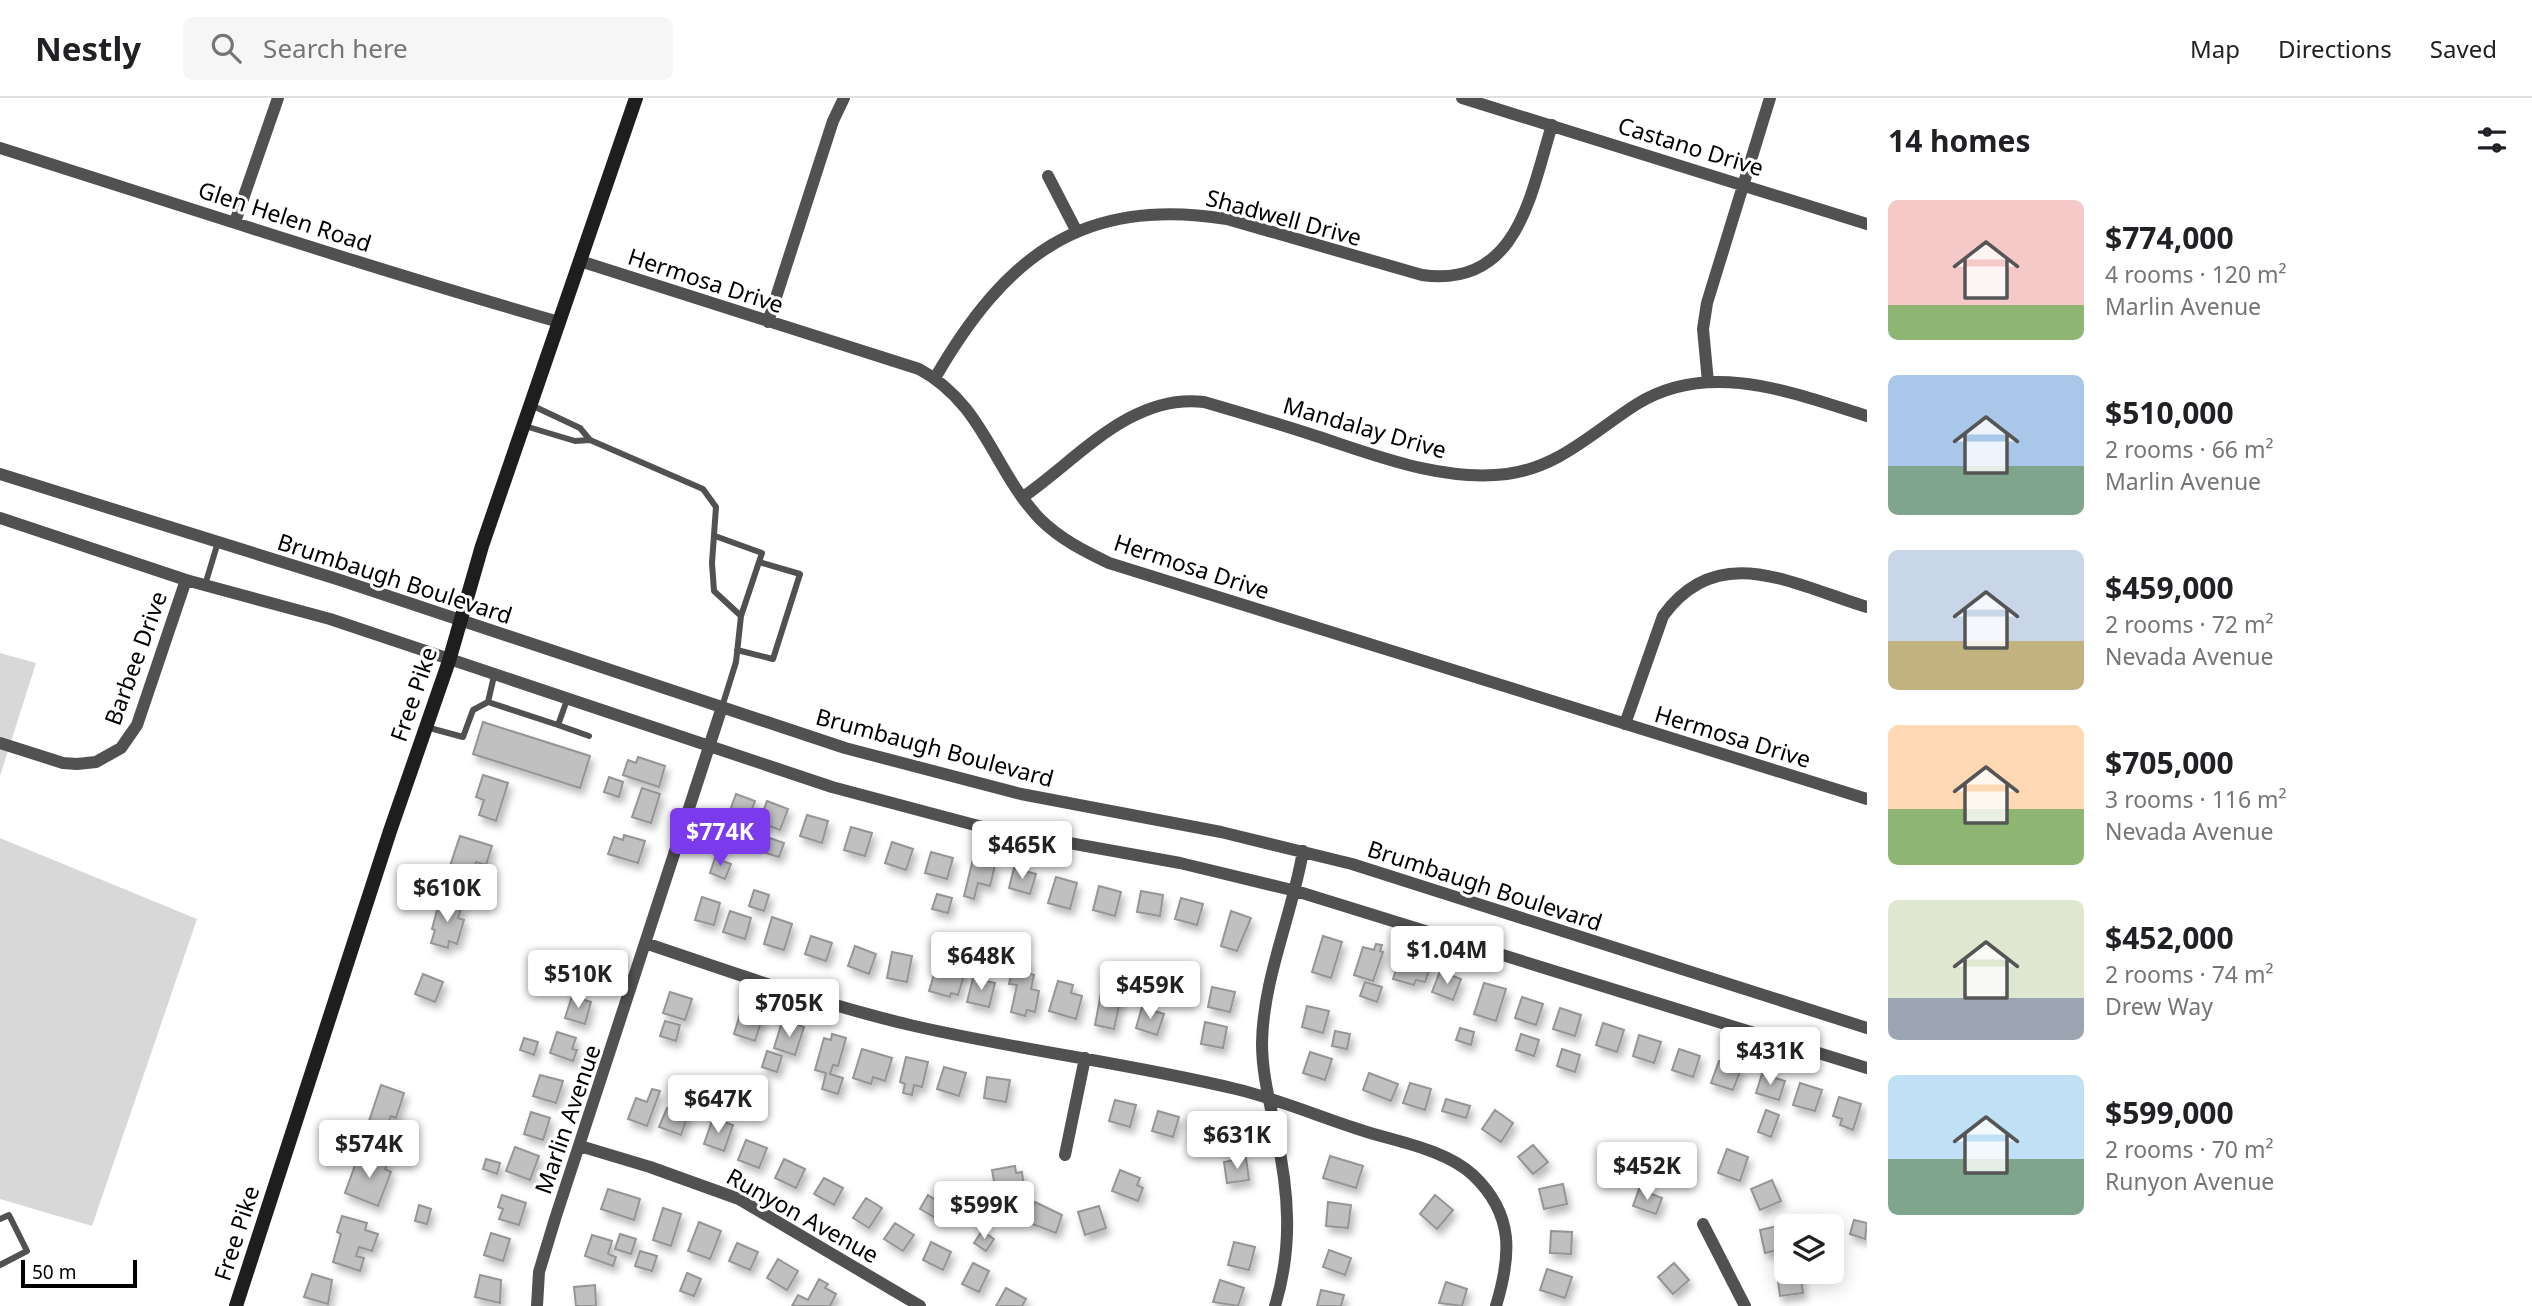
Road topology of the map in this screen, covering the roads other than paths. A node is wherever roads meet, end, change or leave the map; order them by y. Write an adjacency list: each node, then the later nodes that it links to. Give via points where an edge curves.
1 (278, 98): 10 (street)
2 (636, 98): 13 (main road, Free Pike)
3 (844, 98): 15 (street)
4 (1462, 98): 6 (street, Castano Drive)
5 (1770, 98): 9 (street)
6 (1552, 125): 9 (street, Castano Drive); 12 (street, Shadwell Drive, via 1513,238 1493,260 1444,278 1268,229 1195,214 1128,217)
7 (0, 148): 10 (street, Glen Helen Road)
8 (1048, 176): 12 (street)
9 (1744, 185): 11 (street, Castano Drive); 17 (street, via 1707,303 1703,329)
10 (235, 222): 14 (street, Glen Helen Road, via 303,247)
11 (1867, 224)
12 (1077, 232): 16 (street, Shadwell Drive, via 1030,259 988,297)
13 (580, 261): 14 (main road, Free Pike); 15 (street, Hermosa Drive)
14 (559, 322): 18 (main road, Free Pike)
15 (768, 322): 16 (street, Hermosa Drive)
16 (935, 378): 23 (street, Hermosa Drive, via 980,424)
17 (1708, 382): 19 (street, Mandalay Drive, via 1776,388); 23 (street, Mandalay Drive, via 1679,387 1637,404 1552,462 1527,471 1482,476 1455,475 1399,462 1204,402 1173,401 1132,416)
18 (530, 404): 20 (main road, Free Pike); 21 (lane, via 580,428)
19 (1867, 416)
20 (523, 426): 21 (lane, via 575,441); 32 (main road, Free Pike)
21 (590, 440): 25 (lane, via 703,489 716,507)
22 (0, 474): 26 (street, Brumbaugh Boulevard)
23 (1023, 497): 39 (street, Hermosa Drive, via 1057,533 1109,563)
24 (0, 518): 28 (street)
25 (715, 536): 27 (lane, via 762,553); 31 (lane, via 714,591)
26 (219, 542): 29 (lane); 32 (street, Brumbaugh Boulevard)
27 (759, 562): 31 (lane); 33 (lane, via 800,574 773,659)
28 (186, 580): 29 (street); 43 (street, Barbee Drive, via 137,725 121,748 96,762 77,764)
29 (205, 585): 34 (street, via 330,619)
30 (1867, 607): 39 (street, via 1752,572 1717,573 1698,581 1673,601 1658,624)
31 (740, 616): 33 (lane)
32 (460, 622): 34 (main road, Free Pike); 38 (street, Brumbaugh Boulevard)
33 (737, 650): 38 (lane)
34 (449, 661): 35 (street); 41 (main road, Free Pike)
35 (494, 676): 36 (street); 37 (lane)
36 (567, 700): 40 (lane); 44 (street)
37 (488, 702): 40 (lane); 41 (lane, via 473,710 463,737)
38 (722, 707): 44 (street, Marlin Avenue); 46 (street, Brumbaugh Boulevard, via 935,774)
39 (1625, 724): 45 (street, Hermosa Drive)
40 (558, 725): 42 (lane)
41 (426, 727): 58 (main road, Free Pike)
42 (589, 736)
43 (0, 743)
44 (710, 748): 47 (street, via 923,813 1180,863); 48 (street, Marlin Avenue)
45 (1867, 799)
46 (1303, 851): 47 (street); 49 (street, Brumbaugh Boulevard)
47 (1296, 891): 51 (street); 52 (street, via 1264,1014)
48 (648, 944): 50 (street, via 803,996 909,1025); 53 (street, Marlin Avenue)
49 (1867, 1028)
50 (1085, 1058): 52 (street, via 1235,1088); 54 (street)
51 (1867, 1068)
52 (1268, 1099): 61 (street, via 1289,1220); 62 (street, via 1441,1156 1471,1173 1494,1201 1508,1241 1506,1273)
53 (580, 1146): 59 (street, Marlin Avenue, via 539,1272); 60 (street, Runyon Avenue, via 739,1199)
54 (1065, 1155)
55 (0, 1219): 57 (lane, via 9,1215 27,1251)
56 (1703, 1224): 63 (street)
57 (0, 1265)
58 (236, 1306)
59 (537, 1306)
60 (920, 1306)
61 (1275, 1306)
62 (1496, 1306)
63 (1745, 1306)

